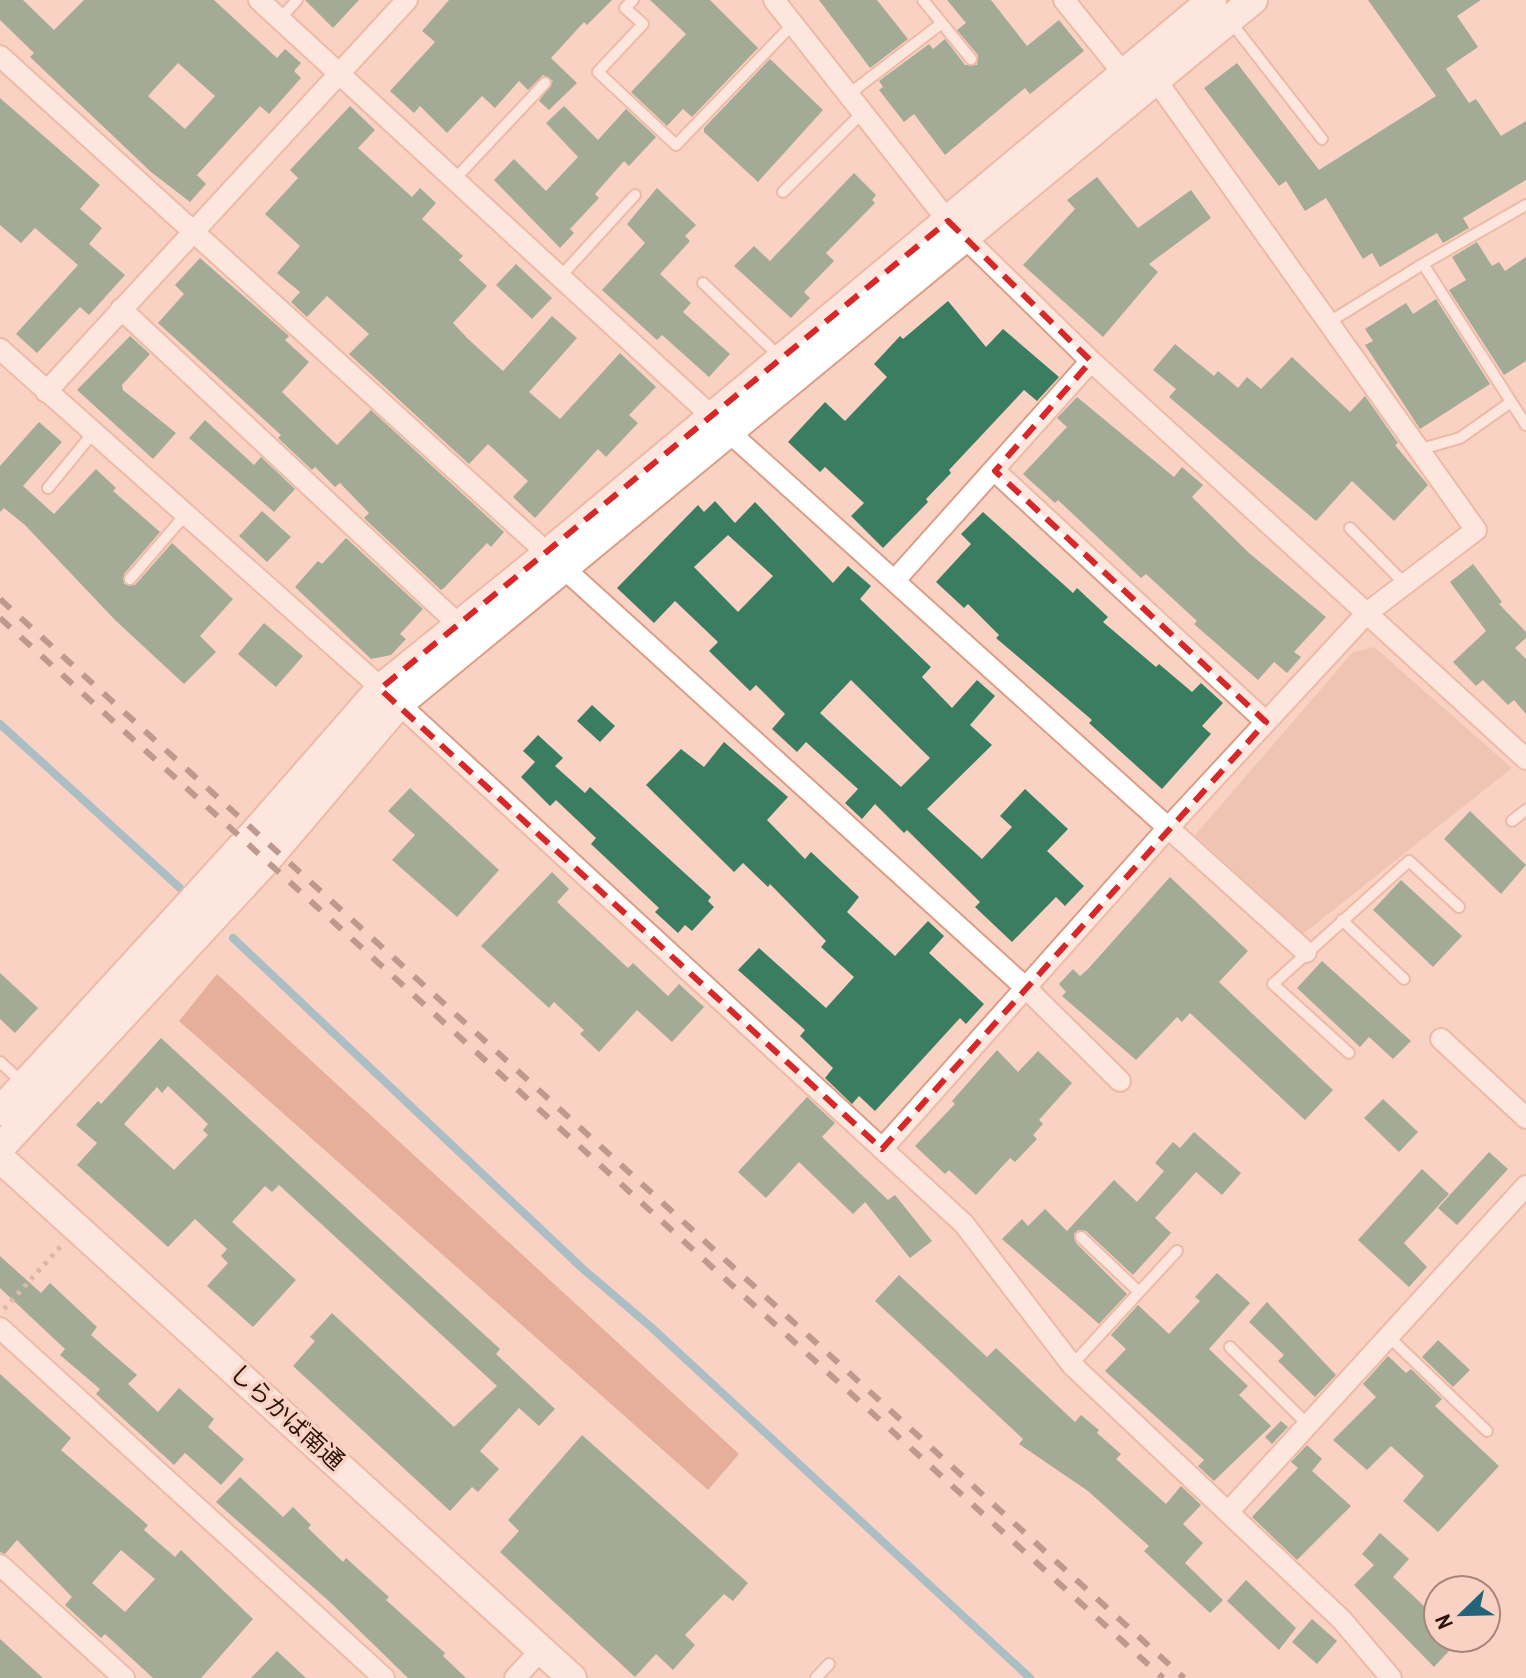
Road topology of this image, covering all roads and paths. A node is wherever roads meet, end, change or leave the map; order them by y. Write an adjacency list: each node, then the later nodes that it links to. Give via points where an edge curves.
1 (259, 0): 10 (street)
2 (297, 0): 10 (lane)
3 (407, 0): 15 (street)
4 (633, 0): 12 (lane, via 625,8 643,24 598,72 676,145)
5 (774, 0): 12 (street)
6 (923, 0): 11 (lane)
7 (1064, 0): 16 (street)
8 (1253, 0): 9 (street)
9 (1221, 10): 16 (street); 17 (street); 21 (lane)
10 (280, 19): 15 (street)
11 (942, 23): 14 (lane); 19 (lane)
12 (793, 24): 19 (street)
13 (0, 56): 27 (street)
14 (971, 59)
15 (341, 73): 22 (street); 27 (street)
16 (1123, 73): 26 (street)
17 (1156, 80): 26 (street); 32 (street)
18 (545, 83): 22 (lane)
19 (849, 94): 20 (street)
20 (863, 112): 23 (lane); 26 (street)
21 (1322, 139)
22 (454, 180): 29 (street)
23 (783, 192)
24 (635, 195): 29 (lane)
25 (1526, 205): 28 (lane)
26 (956, 228): 34 (street); 35 (street); 38 (street)
27 (191, 231): 31 (street); 46 (street)
28 (1423, 264): 32 (lane); 37 (lane)
29 (560, 277): 38 (street)
30 (703, 283): 34 (lane)
31 (121, 309): 36 (street); 51 (street)
32 (1326, 324): 41 (street)
33 (0, 349): 36 (street)
34 (781, 358): 38 (street)
35 (1091, 361): 42 (street); 50 (street)
36 (46, 392): 40 (street)
37 (1511, 402): 39 (lane); 41 (lane, via 1460,438)
38 (721, 424): 46 (street); 48 (street)
39 (1526, 425)
40 (93, 433): 43 (lane); 44 (street)
41 (1417, 450): 49 (street, via 1476,530)
42 (995, 471): 48 (street); 53 (street)
43 (48, 488)
44 (185, 515): 47 (lane); 52 (street)
45 (1350, 528): 49 (lane)
46 (556, 561): 51 (street); 52 (street); 62 (street)
47 (130, 579)
48 (895, 580): 57 (street)
49 (1405, 584): 50 (street)
50 (1367, 613): 53 (street); 54 (street)
51 (459, 625): 52 (street)
52 (390, 697): 67 (street); 70 (street, via 266,861); 71 (street)
53 (1266, 722): 57 (street)
54 (1526, 759)
55 (1526, 810): 56 (lane)
56 (1512, 821)
57 (1167, 829): 60 (street); 62 (street)
58 (1459, 907): 59 (lane, via 1409,861)
59 (1342, 920): 60 (lane); 61 (lane)
60 (1306, 952): 64 (lane, via 1273,984)
61 (1404, 979)
62 (1026, 988): 66 (street); 71 (street)
63 (1441, 1039): 69 (street)
64 (1349, 1053)
65 (0, 1062): 67 (lane)
66 (1120, 1081)
67 (24, 1084): 68 (street)
68 (0, 1111)
69 (1526, 1118)
70 (0, 1148)
71 (882, 1149): 82 (street, via 964,1224)
72 (0, 1158): 74 (street, しらかば南通)
73 (1526, 1186): 80 (street)
74 (78, 1227): 78 (path); 87 (street, しらかば南通)
75 (1081, 1237): 77 (lane)
76 (1177, 1251): 77 (lane)
77 (1139, 1292): 82 (lane)
78 (0, 1314)
79 (0, 1328): 90 (street)
80 (1388, 1336): 83 (street); 84 (lane)
81 (1230, 1347): 83 (lane)
82 (1072, 1365): 85 (street)
83 (1307, 1424): 85 (street)
84 (1487, 1431)
85 (1230, 1510): 94 (street, via 1342,1620)
86 (0, 1565): 89 (street)
87 (541, 1650): 91 (street); 92 (street, しらかば南通)
88 (829, 1664): 93 (lane)
89 (124, 1678)
90 (384, 1678)
91 (515, 1678)
92 (572, 1678)
93 (816, 1678)
94 (1391, 1678)

